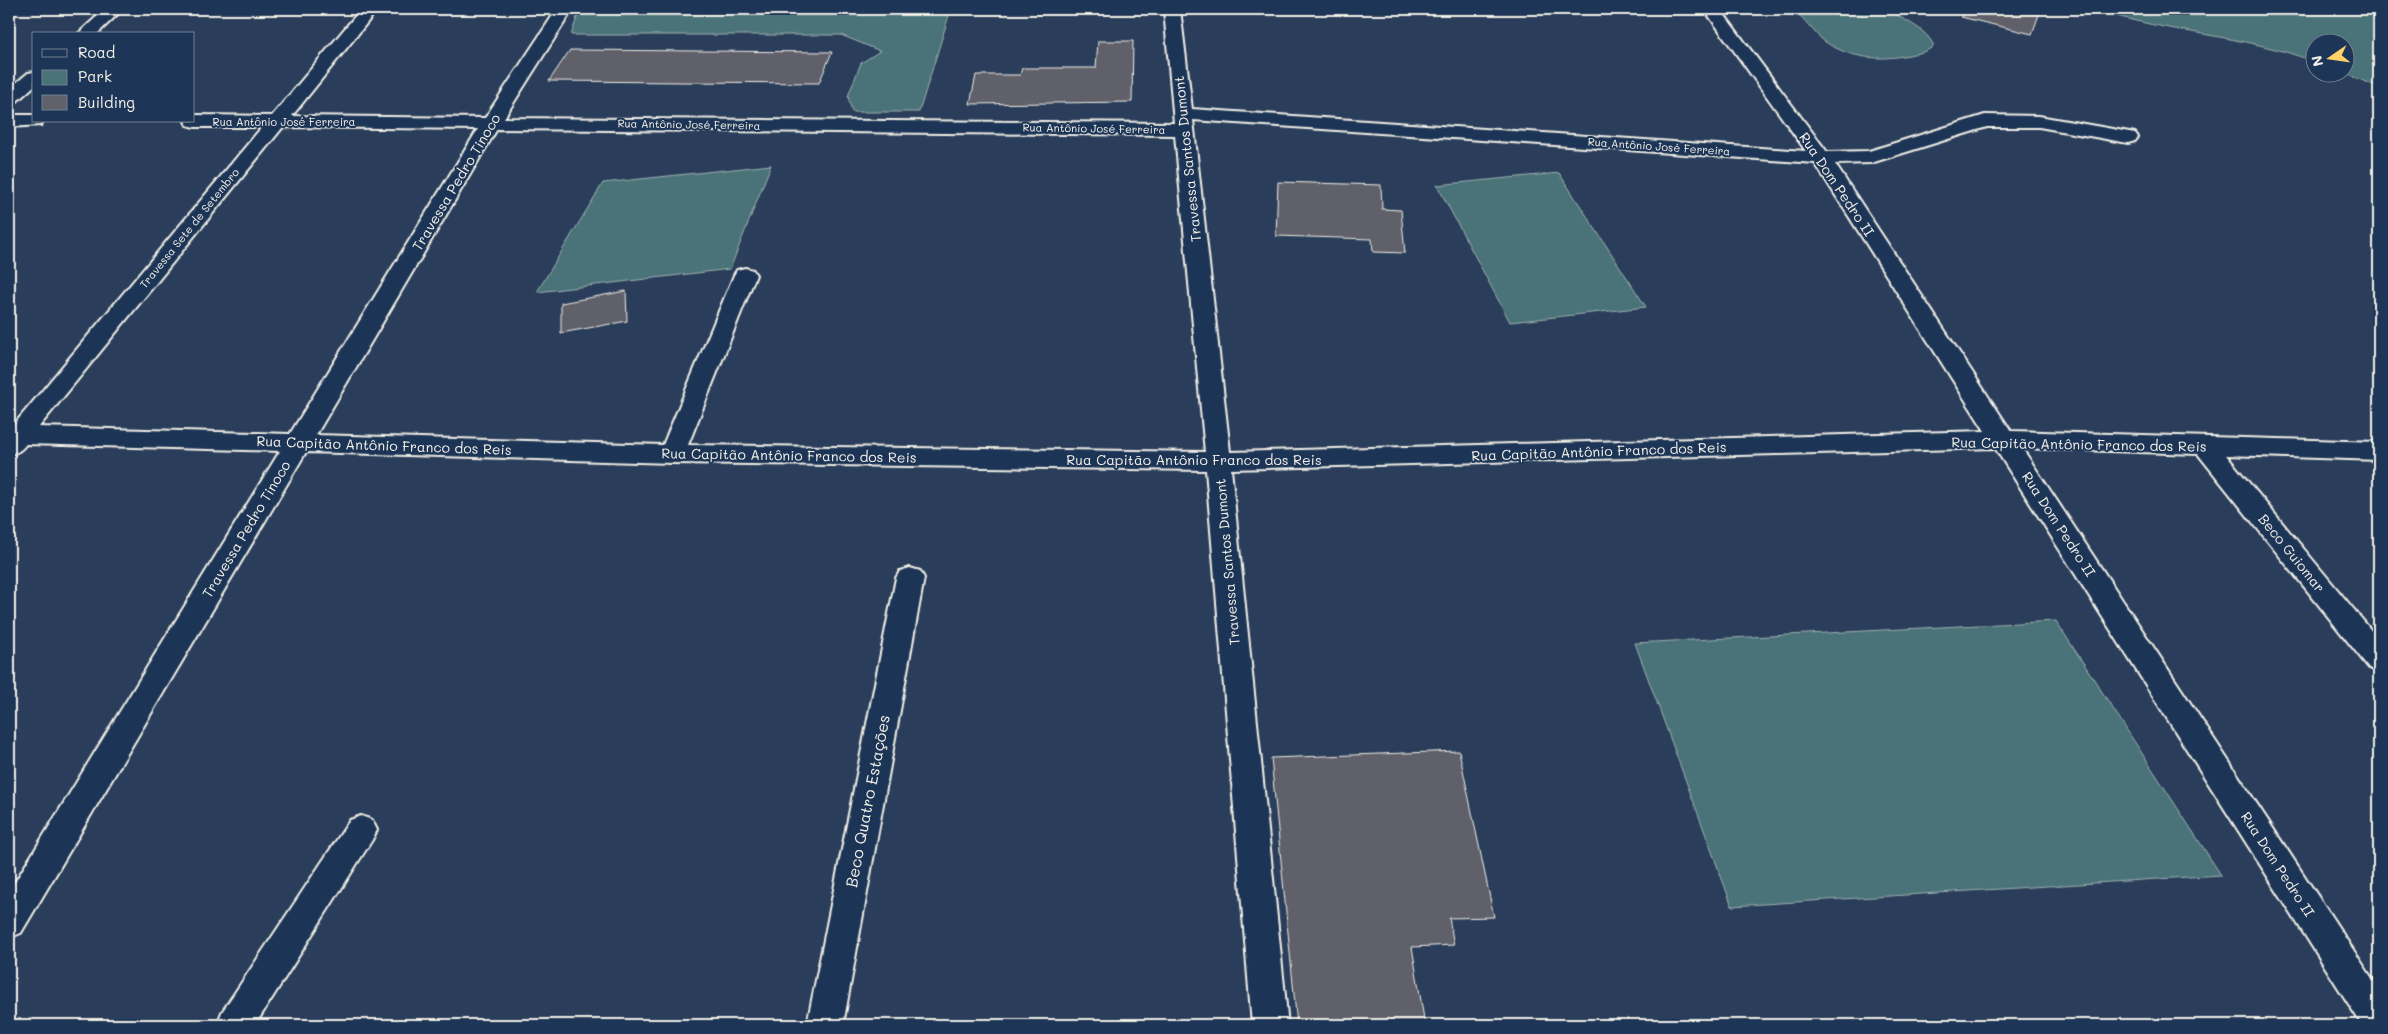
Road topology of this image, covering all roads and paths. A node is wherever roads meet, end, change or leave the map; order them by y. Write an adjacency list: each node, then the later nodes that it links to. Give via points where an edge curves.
1 (116, 9): 6 (street)
2 (370, 9): 12 (street, Travessa Sete de Setembro)
3 (565, 9): 13 (street, Travessa Pedro Tinoco)
4 (1172, 9): 14 (street, Travessa Santos Dumont)
5 (1712, 9): 16 (street, Rua Dom Pedro II)
6 (88, 32)
7 (32, 79): 8 (street)
8 (9, 98)
9 (9, 121): 10 (street)
10 (32, 121)
11 (195, 121): 12 (street, Rua Antônio José Ferreira)
12 (276, 121): 13 (street, Rua Antônio José Ferreira); 19 (street, Travessa Sete de Setembro)
13 (492, 122): 14 (street, Rua Antônio José Ferreira); 20 (street, Travessa Pedro Tinoco)
14 (1184, 122): 16 (street, Rua Antônio José Ferreira); 24 (street, Travessa Santos Dumont)
15 (2128, 137): 16 (street, Rua Antônio José Ferreira, via 2046,121 2005,119 1976,124 1871,157)
16 (1821, 158): 18 (street, Rua Dom Pedro II)
17 (745, 275): 23 (street)
18 (2004, 439): 21 (street, Rua Capitão Antônio Franco dos Reis); 24 (street, Rua Capitão Antônio Franco dos Reis); 29 (street, Rua Dom Pedro II)
19 (12, 440): 20 (street, Rua Capitão Antônio Franco dos Reis)
20 (299, 442): 23 (street, Rua Capitão Antônio Franco dos Reis); 28 (street, Travessa Pedro Tinoco)
21 (2205, 446): 22 (street, Rua Capitão Antônio Franco dos Reis); 26 (street, Beco Guiomar)
22 (2379, 451)
23 (672, 454): 24 (street, Rua Capitão Antônio Franco dos Reis)
24 (1218, 461): 32 (street, Travessa Santos Dumont)
25 (910, 578): 31 (street, Beco Quatro Estações)
26 (2379, 660)
27 (360, 830): 30 (street)
28 (9, 922)
29 (2379, 1020)
30 (235, 1025)
31 (825, 1025)
32 (1270, 1025)

